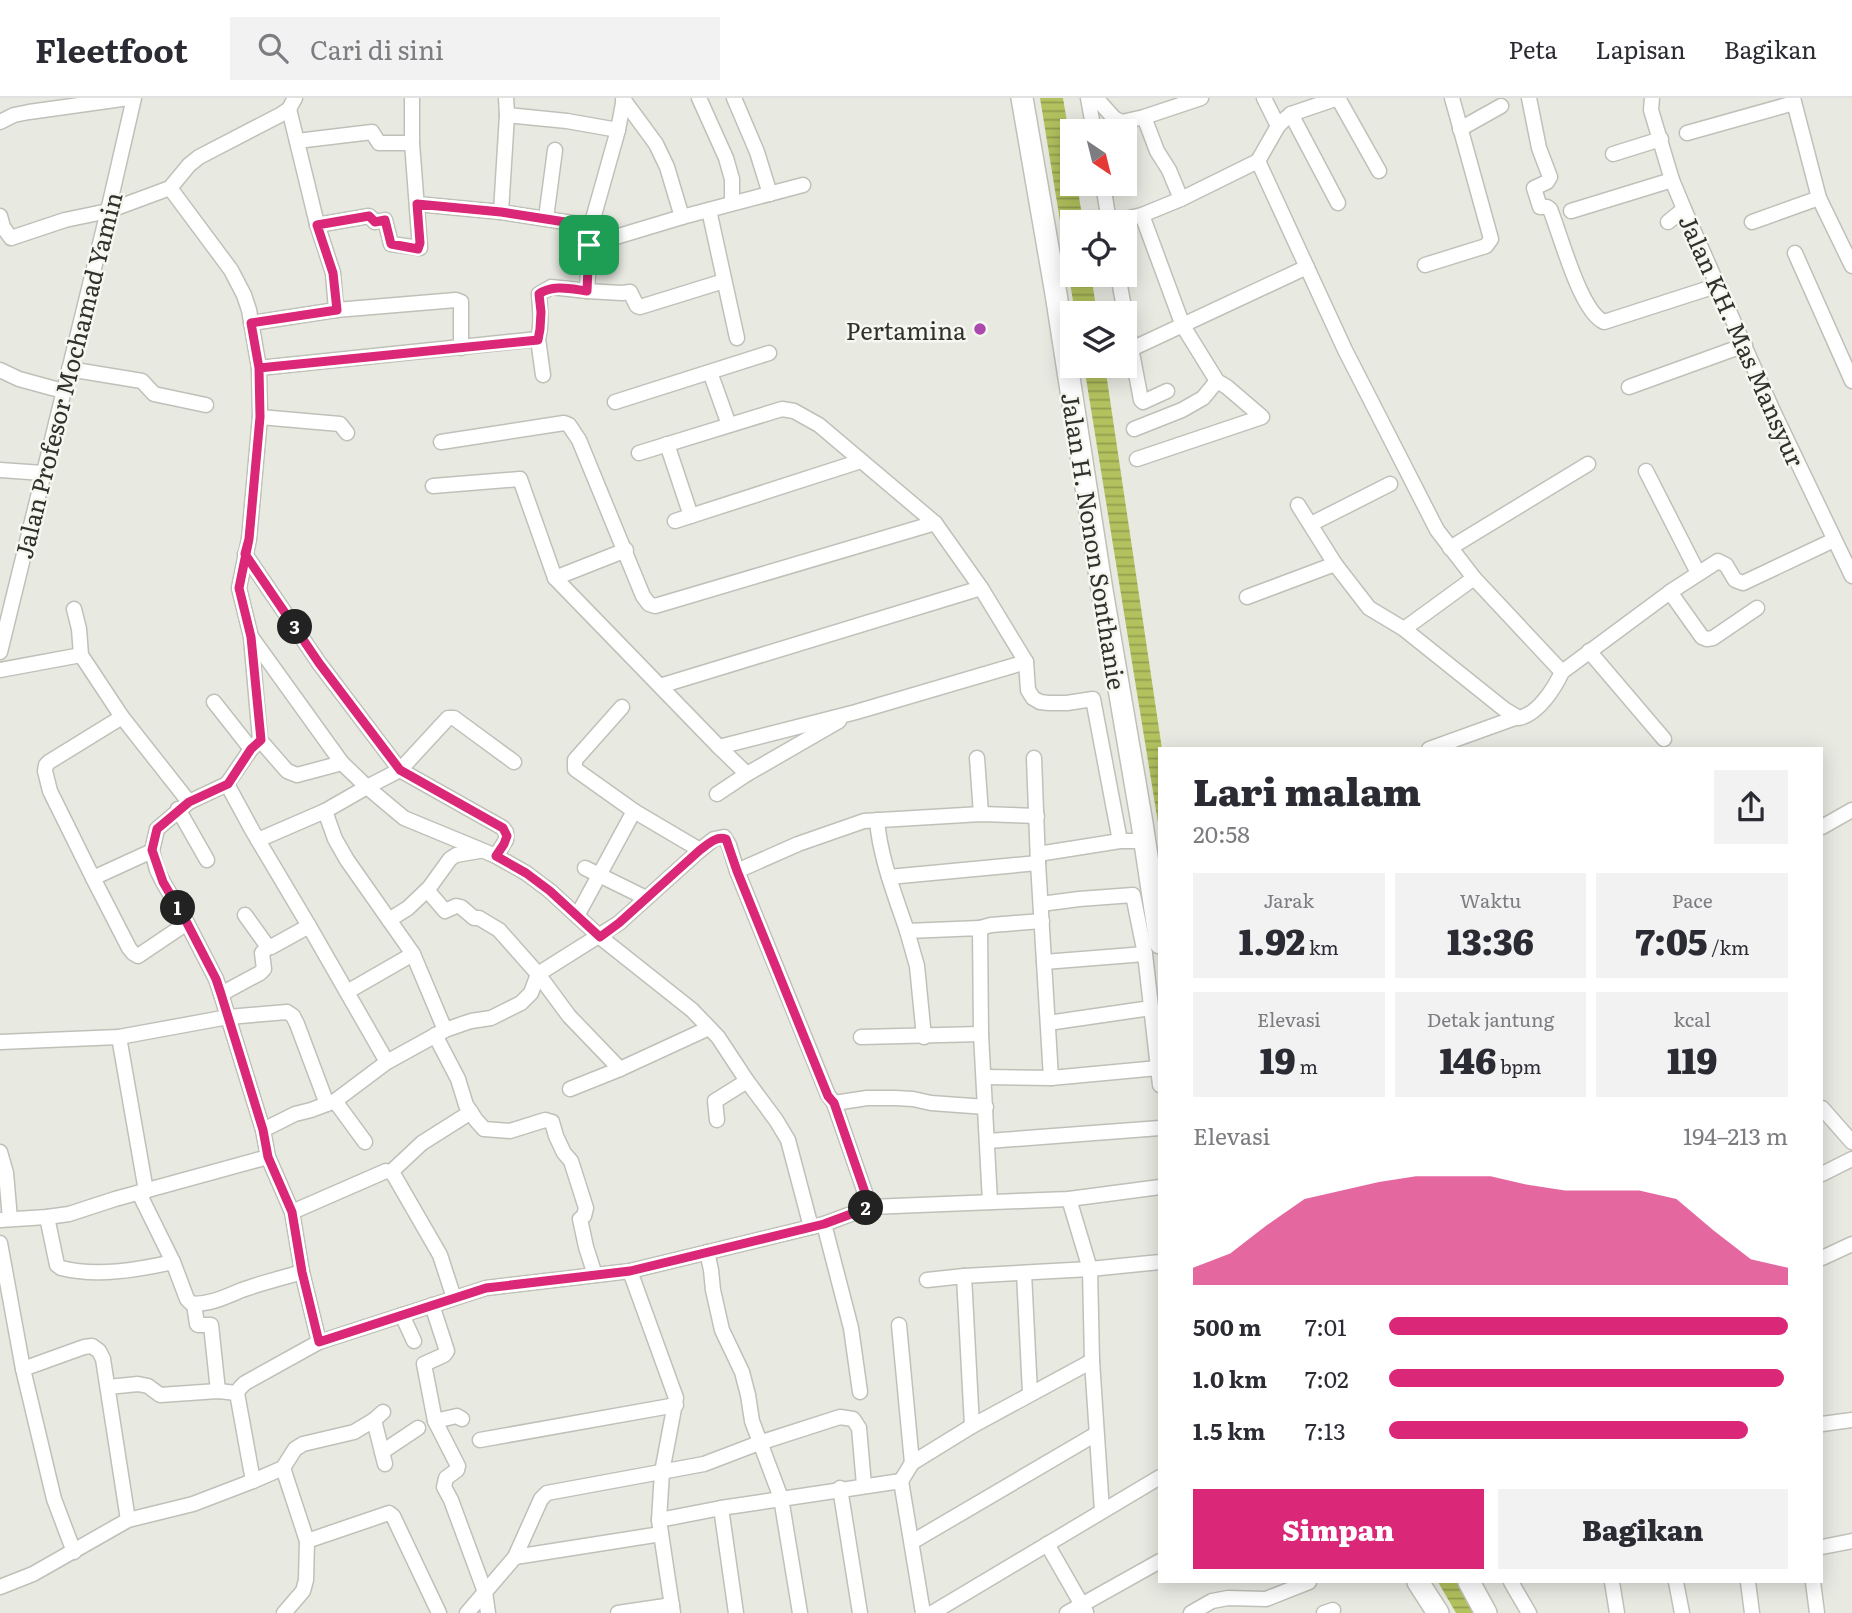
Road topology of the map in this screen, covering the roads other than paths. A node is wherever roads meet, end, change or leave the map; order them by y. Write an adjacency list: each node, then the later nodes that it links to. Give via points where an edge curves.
1 (132, 98): 24 (street, via 29,112); 47 (street, Jalan Profesor Mochamad Yamin)
2 (412, 98): 31 (street)
3 (506, 98): 21 (street)
4 (624, 98): 27 (street); 53 (street, via 667,167)
5 (699, 98): 43 (street, via 726,158)
6 (734, 98): 39 (street)
7 (1022, 98): 67 (street, Jalan H. Nonon Sonthanie)
8 (1088, 98): 23 (street)
9 (1096, 98): 22 (street, via 1122,122)
10 (1202, 98): 17 (street)
11 (1264, 98): 25 (street)
12 (1338, 98): 20 (street); 35 (street)
13 (1452, 98): 26 (street)
14 (1529, 98): 65 (street, via 1550,177 1534,188 1535,193 1540,207 1550,209 1579,288 1598,319 1605,321)
15 (1651, 98): 29 (street, Jalan KH. Mas Mansyur)
16 (1793, 101): 28 (street); 40 (street)
17 (1175, 102): 22 (street)
18 (292, 104): 30 (street); 38 (street, via 280,115 199,157)
19 (1501, 106): 26 (street)
20 (1291, 114): 25 (street); 42 (street)
21 (506, 115): 27 (street); 49 (street)
22 (1144, 117): 41 (street)
23 (1092, 119)
24 (0, 122)
25 (1278, 126): 34 (street)
26 (1460, 128): 61 (street, via 1491,239 1486,246)
27 (618, 130): 58 (street)
28 (1686, 133)
29 (1661, 139): 33 (street); 36 (street, Jalan KH. Mas Mansyur)
30 (297, 141): 31 (street, via 372,132 379,143); 57 (street)
31 (412, 142): 44 (street)
32 (555, 150): 54 (street)
33 (1613, 154)
34 (1258, 161): 41 (street); 63 (street)
35 (1379, 171)
36 (1672, 180): 45 (street, Jalan KH. Mas Mansyur); 48 (street)
37 (803, 185): 39 (street)
38 (170, 188): 47 (street); 69 (street, via 231,270)
39 (770, 194): 43 (street)
40 (1819, 198): 56 (street); 62 (street)
41 (1181, 199): 50 (street)
42 (1338, 202)
43 (732, 203): 46 (street)
44 (417, 204): 49 (street); 57 (street, via 418,249 391,244 385,220 375,222 369,216)
45 (1684, 209): 55 (street); 65 (street, Jalan KH. Mas Mansyur)
46 (709, 210): 53 (street); 64 (street)
47 (108, 211): 51 (street, via 11,238); 78 (street, Jalan Profesor Mochamad Yamin)
48 (1571, 211)
49 (501, 212): 54 (street)
50 (1142, 215): 52 (street); 70 (street)
51 (0, 216)
52 (1137, 216)
53 (682, 217): 59 (street)
54 (546, 218): 58 (street)
55 (1668, 222)
56 (1752, 222)
57 (317, 225): 68 (street, via 333,273)
58 (591, 226): 59 (street)
59 (589, 245): 66 (street)
60 (1795, 253): 85 (street)
61 (1425, 265)
62 (1852, 265)
63 (1307, 267): 70 (street); 112 (street, via 1379,418)
64 (724, 281): 66 (street, via 640,307 630,292); 71 (street)
65 (1718, 285): 73 (street, Jalan KH. Mas Mansyur)
66 (587, 291): 72 (street, via 551,287 539,294)
67 (1065, 301)
68 (337, 310): 69 (street); 75 (street, via 459,300)
69 (251, 323): 77 (street)
70 (1183, 326): 74 (street); 84 (street)
71 (737, 338)
72 (538, 340): 75 (street); 81 (street)
73 (1745, 345): 86 (street); 111 (street, Jalan KH. Mas Mansyur)
74 (1137, 347)
75 (461, 348): 77 (street)
76 (769, 353): 80 (street)
77 (259, 368): 91 (street)
78 (69, 369): 87 (street, Jalan Profesor Mochamad Yamin); 90 (street, via 142,381 154,394)
79 (0, 370): 87 (street)
80 (710, 372): 89 (street); 92 (street)
81 (543, 376)
82 (1082, 378): 163 (street, Jalan H. Nonon Sonthanie, via 1101,590)
83 (1136, 378): 88 (street, via 1142,401)
84 (1217, 380): 93 (street, via 1203,398); 98 (street, via 1262,417)
85 (1852, 381)
86 (1629, 387)
87 (63, 391): 103 (street, Jalan Profesor Mochamad Yamin)
88 (1167, 391)
89 (615, 402)
90 (206, 405)
91 (260, 417): 94 (street, via 340,425); 114 (street)
92 (729, 425): 96 (street); 99 (street, via 782,409 794,411)
93 (1134, 429)
94 (347, 433)
95 (441, 442): 113 (street, via 569,425)
96 (667, 444): 97 (street); 107 (street)
97 (639, 453)
98 (1136, 459)
99 (861, 460): 107 (street); 109 (street)
100 (1588, 464): 112 (street)
101 (0, 470): 103 (street)
102 (1646, 471): 116 (street)
103 (43, 473): 123 (street, Jalan Profesor Mochamad Yamin)
104 (1390, 484): 110 (street)
105 (433, 486): 118 (street, via 520,479)
106 (1298, 505): 110 (street)
107 (691, 516): 108 (street)
108 (675, 521)
109 (935, 523): 113 (street, via 654,606 643,596); 120 (street)
110 (1311, 524): 115 (street)
111 (1834, 540): 116 (street, via 1743,583 1718,561); 117 (street, Jalan KH. Mas Mansyur)
112 (1450, 548): 119 (street)
113 (626, 550): 118 (street)
114 (245, 554): 127 (street, via 239,588); 148 (street)
115 (1335, 564): 122 (street); 126 (street, via 1369,608)
116 (1698, 573): 121 (street)
117 (1852, 576)
118 (555, 578): 134 (street)
119 (1474, 579): 126 (street); 133 (street)
120 (981, 588): 131 (street); 134 (street)
121 (1670, 592): 124 (street, via 1707,639); 128 (street)
122 (1247, 597)
123 (6, 603): 129 (street, Jalan Profesor Mochamad Yamin)
124 (1757, 608)
125 (74, 609): 130 (street)
126 (1404, 629): 139 (street)
127 (251, 637): 141 (street); 147 (street)
128 (1589, 651): 133 (street); 140 (street)
129 (0, 652)
130 (81, 655): 132 (street); 138 (street)
131 (1026, 662): 137 (street); 162 (street, via 1028,690 1040,702 1093,699)
132 (0, 670)
133 (1562, 672): 139 (street, via 1531,713)
134 (660, 686): 142 (street)
135 (214, 702): 141 (street)
136 (622, 707): 156 (street, via 574,766)
137 (856, 712): 142 (street); 149 (street)
138 (122, 717): 153 (street); 173 (street, via 46,765 50,792)
139 (1515, 718): 143 (street)
140 (1664, 739)
141 (256, 745): 147 (street, via 297,775); 150 (street)
142 (719, 747): 149 (street)
143 (1435, 747)
144 (976, 758): 157 (street)
145 (1034, 758): 158 (street)
146 (514, 762): 148 (street, via 452,717)
147 (342, 763): 151 (street)
148 (400, 770): 151 (street); 167 (street, via 503,828 507,836)
149 (747, 774): 152 (street)
150 (228, 784): 153 (street); 161 (street)
151 (367, 787): 155 (street); 165 (street, via 404,818)
152 (717, 794)
153 (184, 806): 164 (street, via 157,829); 169 (street)
154 (1852, 810): 160 (street)
155 (325, 811): 161 (street); 179 (street, via 347,860)
156 (634, 811): 166 (street); 171 (street)
157 (981, 814): 158 (street); 159 (street)
158 (1037, 816): 168 (street)
159 (877, 820): 170 (street, via 823,835); 172 (street)
160 (1823, 826)
161 (258, 840): 182 (street)
162 (1119, 841): 163 (street); 168 (street)
163 (1145, 841): 187 (street, Jalan H. Nonon Sonthanie)
164 (152, 850): 173 (street); 181 (street, via 163,882)
165 (481, 850): 167 (street); 174 (street, via 450,859)
166 (700, 850): 170 (street, via 724,837); 175 (street)
167 (496, 856): 178 (street, via 526,873)
168 (1038, 858): 172 (street); 176 (street)
169 (207, 860)
170 (737, 871): 211 (street)
171 (591, 872): 175 (street); 178 (street)
172 (889, 877): 184 (street)
173 (93, 878): 181 (street, via 129,948 138,956)
174 (427, 890): 179 (street); 190 (street, via 445,911 461,907 499,930)
175 (646, 898): 185 (street)
176 (1041, 904): 180 (street); 187 (street, via 1133,895)
177 (245, 915): 186 (street)
178 (577, 916): 185 (street)
179 (389, 919): 188 (street)
180 (1042, 921): 183 (street); 189 (street)
181 (187, 923): 192 (street)
182 (309, 926): 186 (street); 191 (street)
183 (980, 928): 184 (street); 198 (street)
184 (907, 931): 201 (street, via 917,966)
185 (600, 937): 190 (street); 196 (street)
186 (268, 947): 192 (street, via 262,953 264,969)
187 (1152, 949): 189 (street); 193 (street)
188 (413, 954): 191 (street); 197 (street)
189 (1044, 962): 195 (street)
190 (538, 974): 197 (street, via 531,993 520,1003); 205 (street, via 569,1016)
191 (347, 992): 203 (street)
192 (221, 994): 194 (street)
193 (1151, 1008): 195 (street); 204 (street)
194 (228, 1017): 199 (street); 210 (street, via 290,1013); 217 (street)
195 (1048, 1023): 207 (street)
196 (709, 1028): 205 (street); 208 (street)
197 (440, 1032): 203 (street); 214 (street)
198 (981, 1034): 201 (street); 206 (street)
199 (119, 1037): 202 (street); 227 (street)
200 (861, 1037): 201 (street)
201 (923, 1037)
202 (0, 1042)
203 (387, 1062): 210 (street)
204 (1158, 1068): 207 (street)
205 (620, 1069): 209 (street)
206 (984, 1077): 207 (street); 212 (street)
207 (1051, 1078)
208 (747, 1081): 215 (street, via 715,1101); 234 (street, via 788,1140)
209 (570, 1089)
210 (331, 1103): 217 (street); 219 (street)
211 (834, 1103): 212 (street, via 895,1098); 230 (street)
212 (986, 1107): 218 (street)
213 (1823, 1109): 220 (street)
214 (471, 1112): 224 (street, via 422,1143); 245 (street, via 484,1129 510,1131 552,1122 586,1208 580,1219)
215 (717, 1120)
216 (1158, 1128): 218 (street)
217 (263, 1130): 222 (street)
218 (988, 1141): 229 (street)
219 (365, 1142)
220 (1852, 1142)
221 (0, 1152): 233 (street, via 6,1174)
222 (268, 1157): 227 (street); 231 (street)
223 (1852, 1159): 225 (street)
224 (391, 1172): 231 (street); 248 (street, via 440,1255)
225 (1823, 1174)
226 (1158, 1186): 228 (street)
227 (143, 1192): 232 (street); 239 (street)
228 (1069, 1199): 229 (street); 241 (street)
229 (990, 1202): 230 (street)
230 (870, 1207): 234 (street)
231 (292, 1212): 243 (street)
232 (47, 1217): 233 (street); 239 (street, via 61,1268 102,1272)
233 (5, 1220)
234 (817, 1226): 237 (street); 259 (street, via 851,1328)
235 (0, 1243): 256 (street)
236 (1852, 1244): 238 (street)
237 (707, 1252): 242 (street); 271 (street, via 722,1330 742,1372)
238 (1823, 1258)
239 (173, 1262): 249 (street, via 187,1298)
240 (1158, 1262): 241 (street)
241 (1090, 1269): 244 (street); 255 (street)
242 (630, 1271): 245 (street); 262 (street)
243 (302, 1272): 249 (street); 254 (street)
244 (1024, 1273): 246 (street); 261 (street)
245 (595, 1275): 248 (street, via 486,1288)
246 (964, 1276): 247 (street); 267 (street)
247 (927, 1280)
248 (454, 1298): 250 (street)
249 (194, 1304): 258 (street, via 197,1324 211,1325)
250 (432, 1305): 251 (street); 265 (street, via 447,1351 424,1364)
251 (402, 1315): 253 (street); 254 (street)
252 (899, 1325): 272 (street)
253 (414, 1341)
254 (319, 1342): 260 (street, via 245,1383)
255 (1092, 1361): 261 (street); 269 (street)
256 (23, 1369): 257 (street, via 92,1346 103,1359); 290 (street, via 54,1499)
257 (108, 1387): 258 (street, via 138,1384 160,1395); 283 (street)
258 (218, 1391): 260 (street)
259 (860, 1392)
260 (237, 1393): 277 (street)
261 (1030, 1394): 267 (street)
262 (676, 1405): 270 (street); 274 (street)
263 (462, 1419): 265 (street)
264 (1852, 1420): 266 (street)
265 (435, 1421): 302 (street, via 458,1466 444,1487)
266 (1823, 1424)
267 (972, 1426): 272 (street)
268 (418, 1428): 273 (street, via 383,1458 378,1416 354,1432 303,1444)
269 (1096, 1434): 282 (street); 287 (street)
270 (480, 1440)
271 (759, 1443): 274 (street, via 712,1461); 278 (street, via 840,1417 853,1419 859,1428); 280 (street)
272 (912, 1464): 276 (street)
273 (283, 1468): 277 (street); 285 (street)
274 (662, 1472): 284 (street); 291 (street, via 547,1493)
275 (1158, 1478): 282 (street)
276 (901, 1480): 278 (street); 287 (street)
277 (253, 1481): 283 (street, via 193,1504)
278 (864, 1485): 279 (street)
279 (840, 1488): 280 (street); 313 (street)
280 (780, 1499): 281 (street); 312 (street)
281 (721, 1508): 284 (street); 311 (street)
282 (1102, 1511): 288 (street)
283 (128, 1520): 290 (street)
284 (660, 1527): 291 (street); 304 (street)
285 (307, 1541): 306 (street, via 303,1591); 307 (street, via 389,1513)
286 (1852, 1541): 289 (street)
287 (912, 1542): 314 (street)
288 (1047, 1545): 305 (street); 315 (street)
289 (1823, 1546)
290 (74, 1552): 301 (street)
291 (515, 1557): 302 (street)
292 (1158, 1562): 305 (street)
293 (1306, 1583): 303 (street)
294 (1419, 1583): 319 (street)
295 (1470, 1583): 320 (street)
296 (1512, 1583): 321 (street)
297 (1612, 1583): 322 (street)
298 (1676, 1583): 323 (street)
299 (1748, 1583): 324 (street)
300 (1813, 1583): 325 (street)
301 (0, 1587)
302 (485, 1592): 308 (street); 309 (street)
303 (1266, 1599): 317 (street, via 1228,1598); 318 (street)
304 (672, 1609): 310 (street)
305 (1085, 1609): 316 (street)
306 (284, 1613)
307 (439, 1613)
308 (467, 1613)
309 (488, 1613)
310 (618, 1613)
311 (736, 1613)
312 (800, 1613)
313 (860, 1613)
314 (923, 1613)
315 (932, 1613)
316 (1067, 1613)
317 (1191, 1613)
318 (1273, 1613)
319 (1438, 1613)
320 (1486, 1613)
321 (1529, 1613)
322 (1617, 1613)
323 (1682, 1613)
324 (1752, 1613)
325 (1817, 1613)

